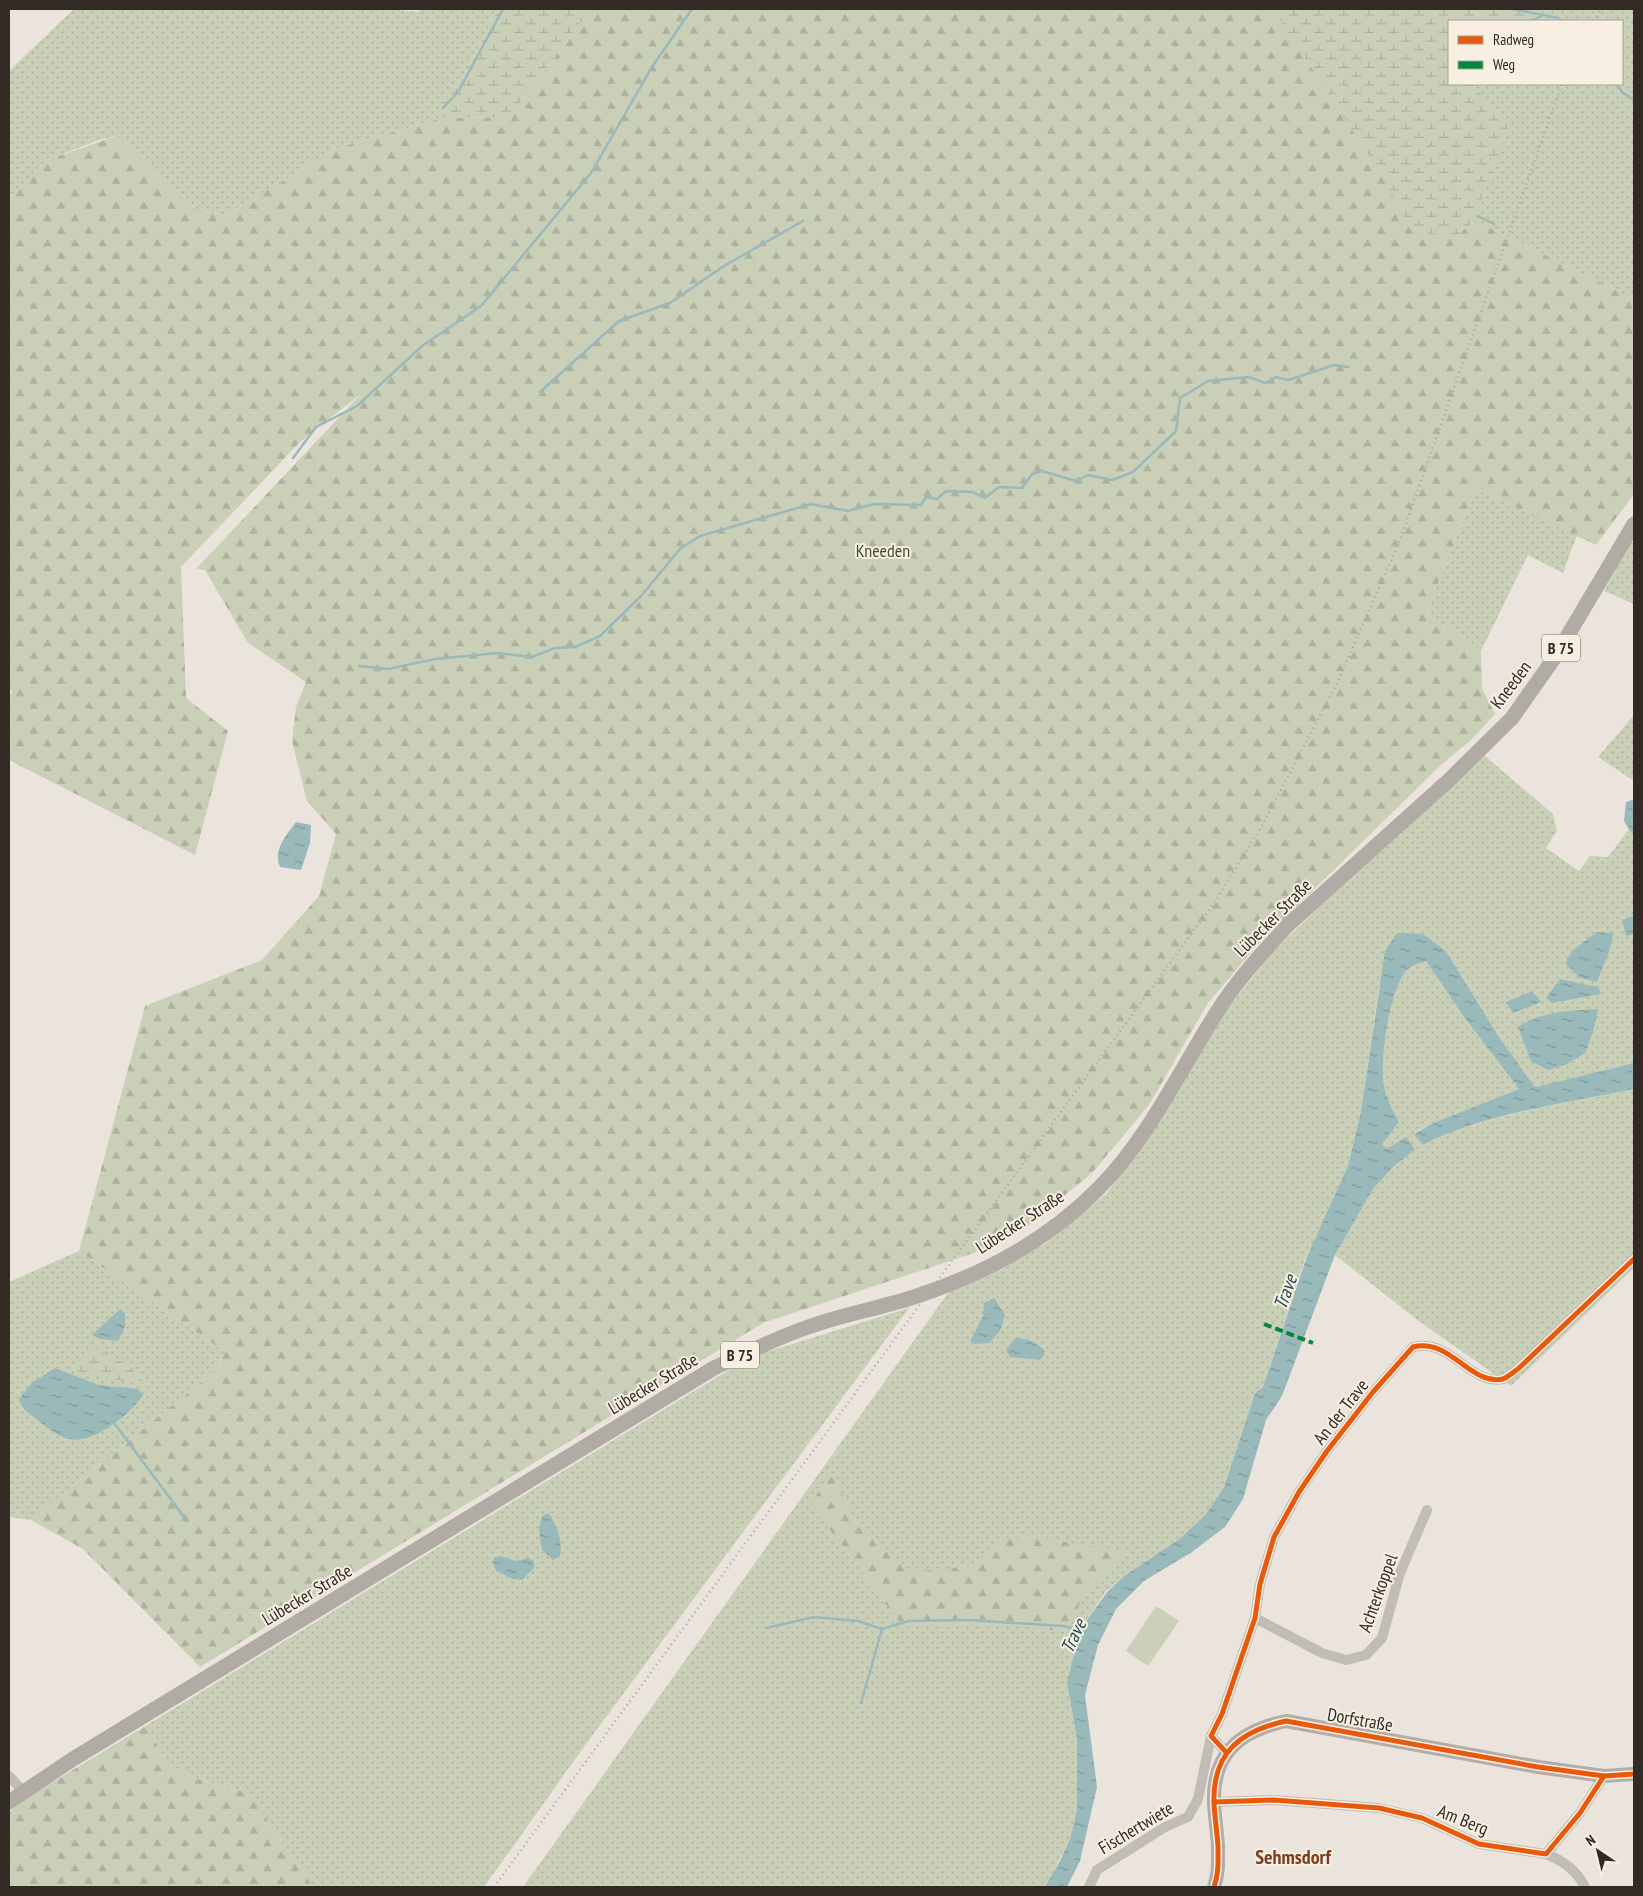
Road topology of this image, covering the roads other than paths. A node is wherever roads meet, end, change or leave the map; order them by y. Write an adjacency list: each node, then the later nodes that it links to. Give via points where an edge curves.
1 (1634, 524): 2 (main road, Kneeden / B 75, via 1555,657 1512,718)
2 (1387, 837): 11 (main road, Lübecker Straße / B 75, via 1262,952 1217,1011 1132,1150 1099,1188 1041,1236 964,1279 812,1326 714,1368)
3 (1634, 1259): 5 (street, An der Trave, via 1504,1379 1485,1378 1432,1346 1413,1347 1373,1392 1299,1492 1274,1537 1260,1584)
4 (1427, 1510): 5 (street, Achterkoppel, via 1400,1574 1382,1638 1366,1655 1346,1660 1322,1653)
5 (1255, 1618): 6 (street, An der Trave, via 1222,1714)
6 (1211, 1736): 7 (street); 15 (street, Fischertwiete, via 1198,1799 1188,1817 1165,1827 1097,1870)
7 (1226, 1752): 10 (main road, Dorfstraße, via 1248,1733 1286,1721); 13 (main road, Dorfstraße, via 1217,1772)
8 (1634, 1774): 10 (main road, Dorfstraße)
9 (9, 1776): 11 (street)
10 (1604, 1776): 14 (street, via 1580,1813)
11 (23, 1791): 12 (main road, Lübecker Straße / B 75)
12 (9, 1802)
13 (1214, 1802): 14 (street, Am Berg, via 1274,1800 1379,1808 1422,1818 1479,1844); 16 (main road, Dorfstraße, via 1218,1875)
14 (1546, 1854): 17 (street, Am Berg, via 1573,1871)
15 (1089, 1887)
16 (1214, 1887)
17 (1585, 1887)

